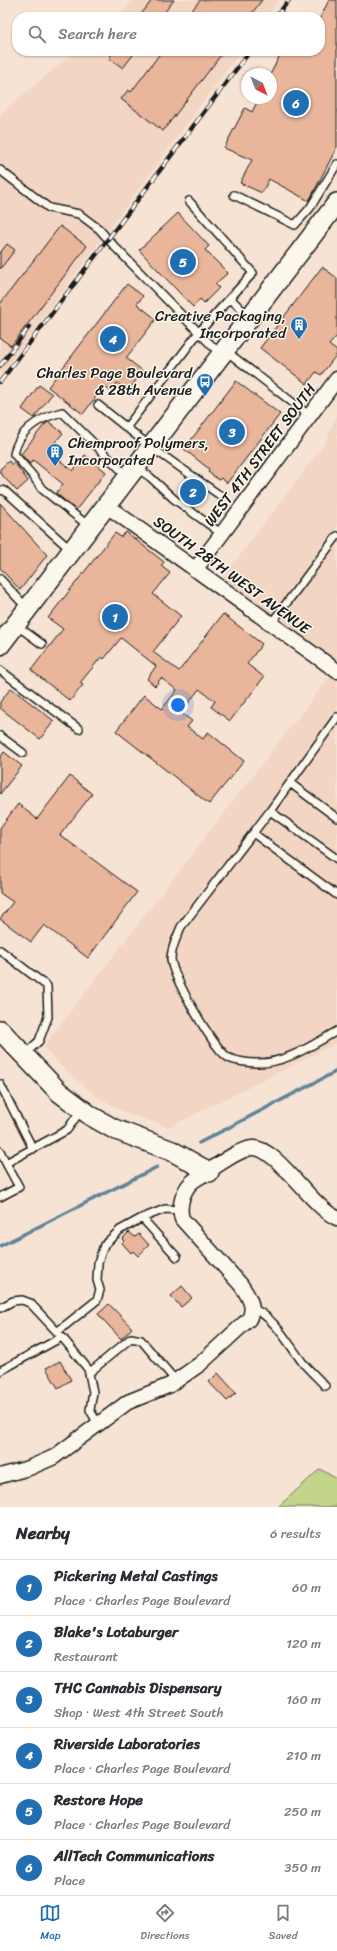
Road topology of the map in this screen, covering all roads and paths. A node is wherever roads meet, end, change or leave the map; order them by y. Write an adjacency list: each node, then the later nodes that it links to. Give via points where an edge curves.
1 (337, 164): 3 (lane, via 310,208 295,225)
2 (0, 170): 8 (lane, via 49,208 79,214 100,229)
3 (234, 195)
4 (189, 201): 6 (lane, via 253,273)
5 (337, 203): 7 (main road)
6 (230, 298): 7 (lane); 8 (lane)
7 (250, 317): 9 (main road)
8 (199, 332): 9 (lane); 13 (lane)
9 (223, 352): 12 (lane); 14 (main road)
10 (337, 379): 12 (street, WEST 4TH STREET SOUTH)
11 (98, 406): 13 (lane)
12 (310, 416): 20 (street, WEST 4TH STREET SOUTH)
13 (126, 428): 14 (lane)
14 (151, 447): 15 (main road); 17 (lane)
15 (132, 472): 18 (main road); 19 (lane, via 62,412 31,424 16,444 14,454 42,489); 20 (lane, via 150,477 174,499)
16 (0, 490): 22 (lane, via 5,491)
17 (221, 496)
18 (107, 506): 19 (main road); 23 (street, SOUTH 28TH WEST AVENUE)
19 (90, 527): 22 (main road)
20 (222, 534): 23 (street, WEST 4TH STREET SOUTH)
21 (337, 536): 27 (lane)
22 (72, 551): 25 (main road)
23 (195, 570): 27 (street, SOUTH 28TH WEST AVENUE)
24 (0, 579): 25 (lane)
25 (28, 608): 26 (main road)
26 (16, 625): 28 (lane); 29 (main road)
27 (270, 625): 31 (street, SOUTH 28TH WEST AVENUE)
28 (42, 644)
29 (0, 645)
30 (0, 670): 33 (lane)
31 (337, 671)
32 (337, 717): 36 (lane)
33 (79, 729)
34 (1, 739): 35 (lane)
35 (23, 753)
36 (290, 783): 37 (lane); 38 (lane)
37 (270, 811): 39 (lane); 40 (lane)
38 (337, 818)
39 (253, 833): 41 (lane); 44 (lane, via 181,927 171,959 174,971 217,1047 229,1058 254,1063 276,1062)
40 (337, 860)
41 (337, 895)
42 (0, 950): 45 (lane, via 47,986 48,1017 39,1041)
43 (0, 1030): 45 (main road)
44 (337, 1031)
45 (23, 1056): 47 (main road)
46 (0, 1084): 48 (lane)
47 (81, 1110): 48 (lane, via 67,1130); 51 (main road, via 114,1129 172,1152)
48 (33, 1149): 50 (lane)
49 (0, 1151): 50 (lane)
50 (6, 1163): 52 (lane, via 19,1187)
51 (209, 1172): 53 (street, via 193,1181 182,1200); 55 (street, via 241,1152 252,1148 260,1149 280,1164 322,1208)
52 (0, 1197)
53 (180, 1210): 54 (lane, via 165,1209); 58 (street, via 182,1220 241,1285)
54 (142, 1218): 56 (lane); 59 (lane, via 120,1230 104,1245 98,1263 97,1280 100,1290 97,1300)
55 (337, 1218)
56 (177, 1257)
57 (0, 1308): 59 (lane, via 13,1301 22,1300 30,1303)
58 (252, 1310): 62 (street, via 249,1319 236,1332 200,1364); 63 (lane, via 259,1311 278,1330 303,1363)
59 (60, 1334): 60 (lane); 61 (lane)
60 (0, 1371)
61 (89, 1373): 62 (lane, via 131,1338 141,1340); 64 (lane, via 93,1392 90,1410)
62 (176, 1381): 64 (street, via 132,1400)
63 (325, 1386)
64 (98, 1424): 65 (street, via 54,1456 29,1468)
65 (0, 1476)

